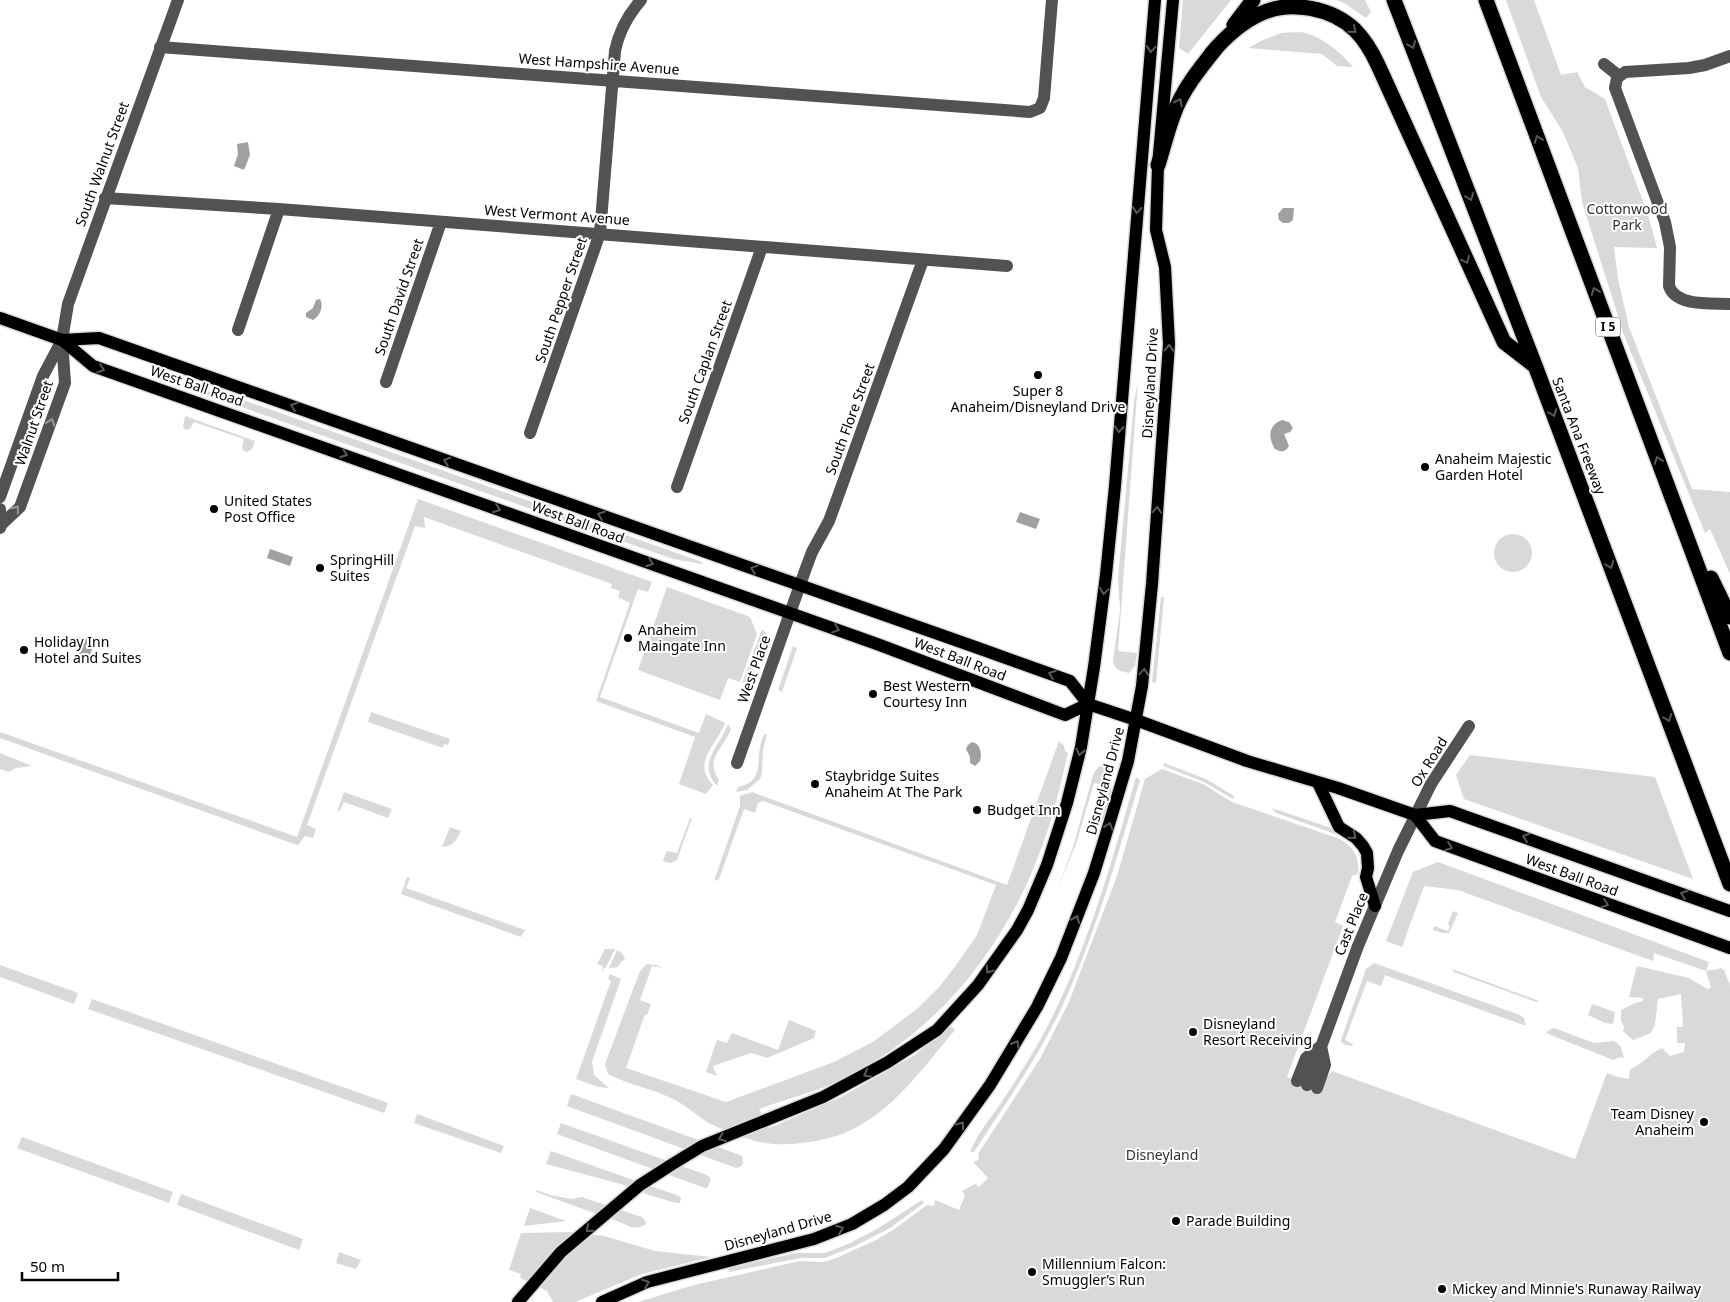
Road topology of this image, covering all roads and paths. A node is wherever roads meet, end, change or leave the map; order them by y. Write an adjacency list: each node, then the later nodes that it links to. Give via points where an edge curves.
1 (178, 0): 9 (street, South Walnut Street)
2 (641, 0): 14 (street, South Pepper Street, via 619,36)
3 (1052, 0): 14 (street, West Hampshire Avenue, via 1044,98 1036,111)
4 (1155, 0): 39 (main road, Disneyland Drive, one-way to 39, via 1115,486)
5 (1173, 0): 15 (main road, Disneyland Drive)
6 (1254, 0): 10 (highway)
7 (1394, 0): 27 (highway, Santa Ana Freeway, one-way to 27)
8 (1486, 0): 31 (highway, I 5, one-way to 8)
9 (160, 47): 14 (street, West Hampshire Avenue); 16 (street, South Walnut Street)
10 (1211, 54): 15 (highway, one-way to 10, via 1176,107); 27 (highway, one-way to 27, via 1249,19 1279,8 1293,6 1327,12 1354,28 1378,65 1504,342)
11 (1730, 56): 13 (street, via 1689,68 1631,70)
12 (1604, 64): 13 (street)
13 (1619, 76): 23 (street, via 1615,82 1616,94 1668,233 1669,286 1673,294 1688,301)
14 (613, 80): 19 (street, South Pepper Street)
15 (1158, 165): 40 (main road, Disneyland Drive, one-way to 15, via 1152,584 1169,344 1165,267 1156,230)
16 (106, 198): 17 (street, West Vermont Avenue); 26 (street, South Walnut Street, via 68,304)
17 (279, 209): 18 (street, West Vermont Avenue); 25 (street)
18 (441, 222): 19 (street, West Vermont Avenue); 28 (street, South David Street)
19 (600, 233): 20 (street, West Vermont Avenue); 29 (street, South Pepper Street)
20 (762, 247): 21 (street, West Vermont Avenue); 30 (street, South Caplan Street)
21 (923, 260): 22 (street, West Vermont Avenue); 35 (street, South Flore Street, via 829,521 812,552)
22 (1006, 266)
23 (1730, 304)
24 (0, 318): 26 (main road, West Ball Road)
25 (238, 330)
26 (62, 340): 32 (street, Walnut Street, via 42,376); 34 (street, Walnut Street, one-way to 26, via 20,507 65,383); 35 (main road, West Ball Road, one-way to 26, via 99,338); 36 (main road, West Ball Road, one-way to 36, via 93,366)
27 (1536, 368): 45 (highway, Santa Ana Freeway, one-way to 45)
28 (386, 382)
29 (530, 433)
30 (677, 487)
31 (1668, 487): 37 (highway); 38 (highway, I 5)
32 (0, 497)
33 (0, 509): 34 (street, Walnut Street)
34 (1, 527)
35 (800, 585): 36 (street, West Place); 39 (main road, West Ball Road, one-way to 35, via 1070,681)
36 (790, 613): 39 (main road, West Ball Road, one-way to 39, via 1065,715); 42 (street, West Place)
37 (1730, 618)
38 (1730, 653)
39 (1088, 704): 40 (main road, West Ball Road); 50 (main road, Disneyland Drive, one-way to 50, via 1067,803 1041,882 1017,930 978,985 937,1030 888,1062 823,1097 702,1146 640,1185 561,1252)
40 (1136, 720): 43 (main road, West Ball Road); 51 (main road, Disneyland Drive, one-way to 40, via 647,1282 814,1239 852,1224 896,1196 927,1169 1008,1058 1061,958 1110,822)
41 (1469, 726): 44 (street, Ox Road)
42 (737, 763)
43 (1318, 783): 44 (main road, West Ball Road); 46 (main road, one-way to 46, via 1339,827 1356,838 1367,853 1366,877)
44 (1415, 815): 46 (street, Cast Place); 47 (main road, West Ball Road, one-way to 44, via 1450,810); 48 (main road, West Ball Road, one-way to 48, via 1435,842)
45 (1730, 884)
46 (1374, 906): 49 (street, Cast Place)
47 (1730, 911)
48 (1730, 948)
49 (1321, 1046): 49 (street, Cast Place, via 1325,1065 1307,1085 1306,1058)
50 (518, 1302)
51 (602, 1302)

